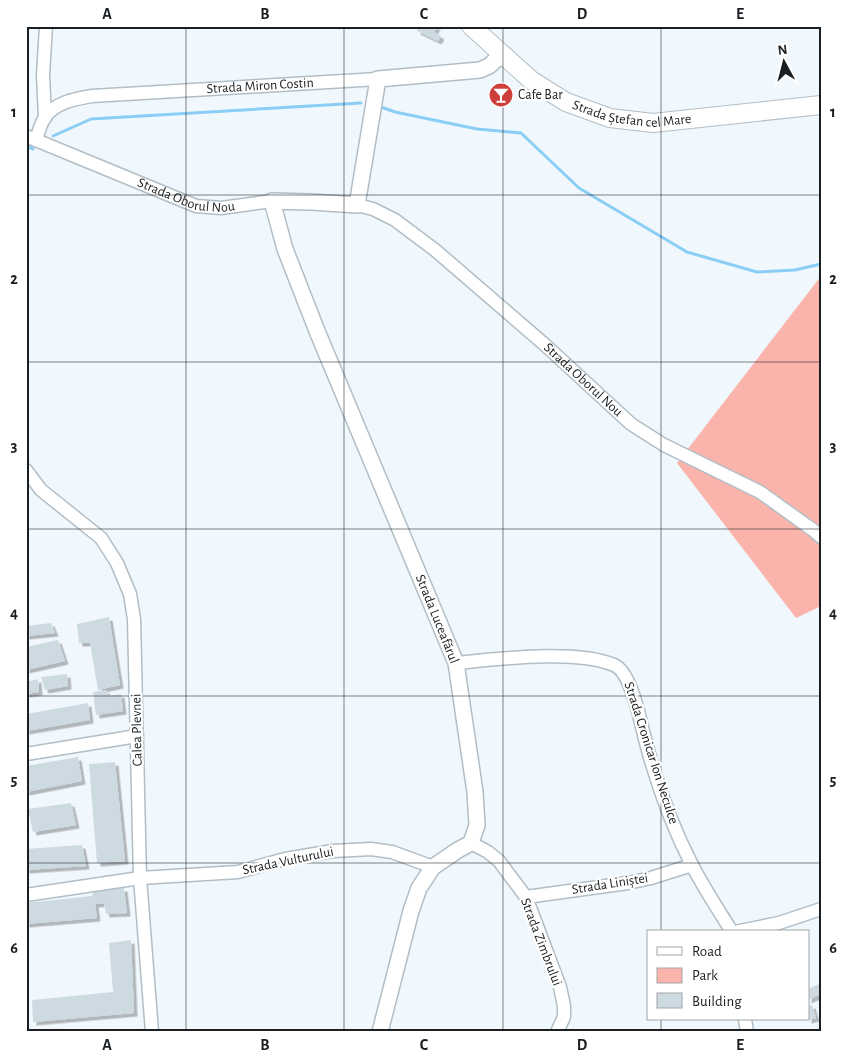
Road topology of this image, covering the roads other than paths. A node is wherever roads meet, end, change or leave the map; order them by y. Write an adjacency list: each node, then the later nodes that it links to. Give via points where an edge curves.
1 (46, 26): 6 (street)
2 (471, 26): 3 (main road, Strada Ștefan cel Mare)
3 (501, 55): 4 (street, Strada Miron Costin, via 480,70); 5 (main road, Strada Ștefan cel Mare, via 531,80 566,102 610,118 653,123)
4 (378, 79): 6 (street, Strada Miron Costin, via 92,96 58,106); 9 (street)
5 (821, 105)
6 (45, 118): 7 (street)
7 (31, 138): 8 (street, Strada Oborul Nou, via 196,206 221,208)
8 (272, 201): 9 (street, Strada Oborul Nou); 12 (street, Strada Luceafărul, via 285,248 317,331)
9 (357, 205): 11 (street, Strada Oborul Nou, via 394,220 435,250 632,424 664,445 760,492)
10 (26, 470): 13 (street, Calea Plevnei, via 42,490 101,538 117,563 130,594 134,619)
11 (821, 538)
12 (456, 663): 15 (street, Strada Luceafărul, via 478,825); 16 (street, Strada Cronicar Ion Neculce, via 564,657 616,665 626,677 676,832)
13 (137, 736): 14 (street); 18 (street, Calea Plevnei)
14 (26, 754)
15 (470, 843): 17 (street); 20 (street, Strada Zimbrului, via 499,861)
16 (692, 865): 20 (street, Strada Liniștei, via 628,883); 22 (street, Strada Cronicar Ion Neculce)
17 (433, 867): 18 (street, Strada Vulturului, via 392,852 371,849 332,851 285,859 238,872); 25 (street, via 419,888 411,911)
18 (140, 878): 19 (street, Strada Vulturului); 24 (street, Calea Plevnei)
19 (26, 895)
20 (526, 897): 26 (street, Strada Zimbrului, via 560,987 564,1017)
21 (821, 910): 23 (street)
22 (732, 930)
23 (743, 930)
24 (152, 1032)
25 (380, 1032)
26 (557, 1032)

